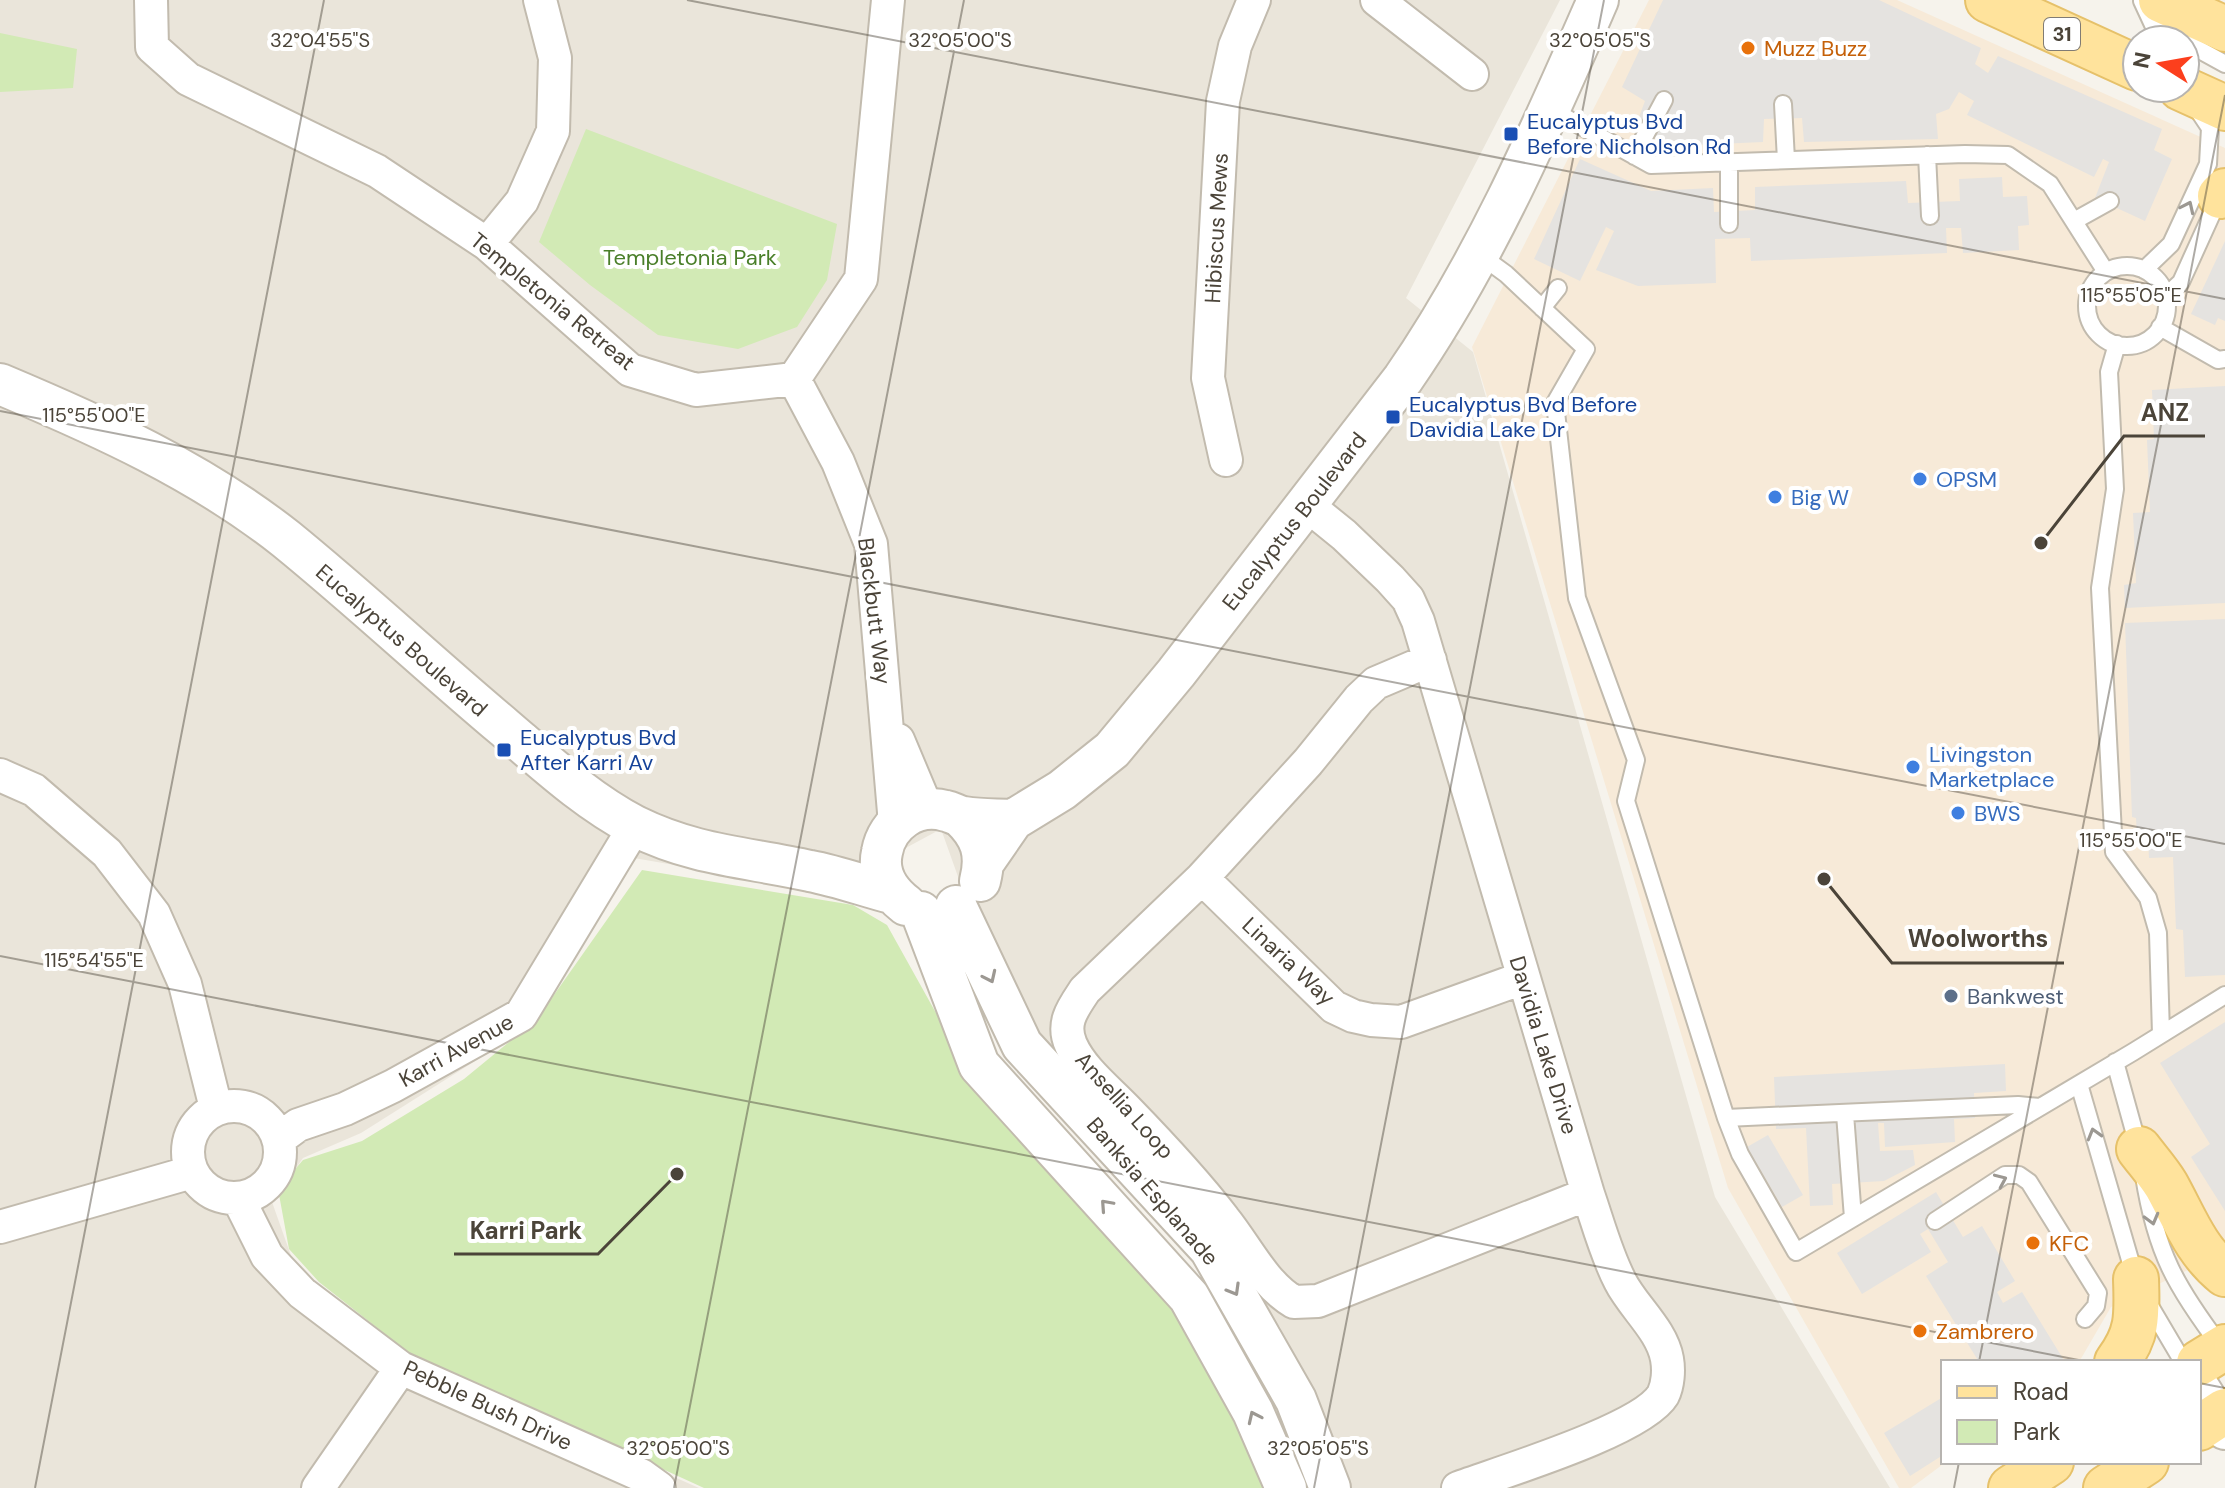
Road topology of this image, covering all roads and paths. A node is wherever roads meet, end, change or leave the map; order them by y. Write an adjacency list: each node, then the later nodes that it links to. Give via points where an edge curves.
1 (151, 0): 31 (street, Templetonia Retreat, via 152,47 188,79 377,171)
2 (540, 0): 31 (street, via 555,58 553,131 522,201)
3 (888, 0): 41 (street, via 861,279)
4 (1254, 0): 43 (street, Hibiscus Mews, via 1235,46 1223,101 1208,378)
5 (1377, 0): 15 (street)
6 (1598, 0): 21 (street, Eucalyptus Boulevard)
7 (1988, 0): 13 (main road, 31)
8 (2141, 0): 10 (lane)
9 (2161, 0): 11 (main road)
10 (2153, 24)
11 (2225, 29)
12 (2201, 51): 14 (lane)
13 (2121, 61)
14 (2225, 64)
15 (1472, 74)
16 (2201, 98): 20 (main road)
17 (1664, 100): 23 (lane)
18 (1783, 104): 24 (lane)
19 (2194, 104): 33 (lane, one-way to 19, via 2171,244 2208,164 2210,128)
20 (2225, 108)
21 (1550, 109): 23 (lane); 32 (street, Eucalyptus Boulevard)
22 (1927, 155): 24 (lane); 28 (lane); 29 (lane, via 2008,155 2050,184)
23 (1634, 156): 25 (lane, via 1651,165)
24 (1786, 160): 25 (lane)
25 (1729, 162): 30 (lane)
26 (2223, 191): 36 (lane, via 2181,282)
27 (2110, 201): 29 (lane)
28 (1930, 216)
29 (2074, 221): 34 (lane)
30 (1729, 224)
31 (487, 244): 41 (street, Templetonia Retreat, via 630,370 696,390)
32 (1479, 254): 37 (lane); 44 (street, Eucalyptus Boulevard, via 1436,331)
33 (2144, 270): 34 (lane, via 2124,265); 36 (lane, via 2161,283)
34 (2106, 272): 39 (lane, via 2093,283 2087,310 2099,336)
35 (1558, 288): 37 (lane)
36 (2166, 296): 38 (lane)
37 (1542, 308): 62 (lane, via 1586,349 1555,403 1577,598 1636,760 1626,801)
38 (2160, 327): 39 (lane, via 2139,344); 40 (lane)
39 (2117, 344): 56 (lane, via 2109,372 2115,489 2100,588 2114,852 2148,898 2158,933)
40 (2225, 359)
41 (794, 379): 48 (street, Blackbutt Way, via 838,462 871,544 887,715)
42 (0, 384): 49 (street, Eucalyptus Boulevard, via 149,451 245,510 328,574 542,760)
43 (1226, 460)
44 (1307, 505): 45 (street, Davidia Lake Drive, via 1408,599); 47 (street, Eucalyptus Boulevard, via 1112,750)
45 (1430, 660): 52 (street, Ansellia Loop, via 1376,683 1359,699); 54 (street, Davidia Lake Drive)
46 (0, 775): 60 (street, via 34,790 107,853 154,914 185,984)
47 (1013, 820): 48 (street); 50 (street, Eucalyptus Boulevard)
48 (917, 822): 50 (street, via 978,837); 51 (street); 53 (street, via 880,857 882,875)
49 (635, 826): 51 (street, Eucalyptus Boulevard, via 718,856); 63 (street, Karri Avenue, via 521,1015 393,1086 298,1125)
50 (984, 862): 53 (street, Eucalyptus Boulevard, via 971,895)
51 (810, 871): 53 (street, Eucalyptus Boulevard)
52 (1202, 878): 54 (street, Linaria Way, via 1334,1007 1353,1016 1401,1022); 66 (street, Ansellia Loop, via 1085,990 1067,1021 1067,1033 1081,1062 1191,1177 1283,1296 1294,1302 1318,1301)
53 (923, 904): 80 (street, Banksia Esplanade, one-way to 53, via 1253,1412 1189,1297 979,1065); 81 (street, Banksia Esplanade, one-way to 81, via 1022,1045 1210,1249 1296,1400)
54 (1523, 978): 66 (street, Davidia Lake Drive)
55 (2225, 995): 56 (lane)
56 (2161, 1034): 57 (lane)
57 (2115, 1062): 58 (lane); 64 (lane)
58 (2079, 1084): 59 (lane); 72 (lane, one-way to 58)
59 (2040, 1107): 61 (lane); 68 (lane)
60 (216, 1108): 63 (street, via 231,1105 261,1113); 65 (street, via 193,1128 187,1157)
61 (1845, 1114): 62 (lane); 68 (lane)
62 (1726, 1118): 68 (lane, via 1740,1154 1796,1252)
63 (279, 1139): 67 (street, via 276,1171 267,1184)
64 (2139, 1149): 71 (main road, via 2165,1183 2190,1233); 74 (lane, one-way to 74, via 2150,1217)
65 (192, 1172): 67 (street, via 211,1193); 70 (street)
66 (1588, 1194): 82 (street, Davidia Lake Drive, via 1618,1278 1665,1351 1668,1379 1663,1395 1623,1427)
67 (238, 1198): 76 (street, Pebble Bush Drive, via 267,1256 293,1284)
68 (1853, 1218)
69 (1935, 1221): 73 (lane, one-way to 73, via 2005,1175 2019,1175 2029,1182 2098,1293 2096,1306)
70 (0, 1227)
71 (2225, 1274)
72 (2136, 1279): 74 (lane, via 2164,1332); 75 (main road, via 2137,1319)
73 (2085, 1319)
74 (2211, 1355)
75 (2118, 1360)
76 (401, 1368): 78 (street); 79 (street, Pebble Bush Drive, via 641,1475)
77 (2143, 1464): 83 (main road)
78 (318, 1488)
79 (659, 1488)
80 (1286, 1488)
81 (1330, 1488)
82 (1458, 1488)
83 (2106, 1488)

